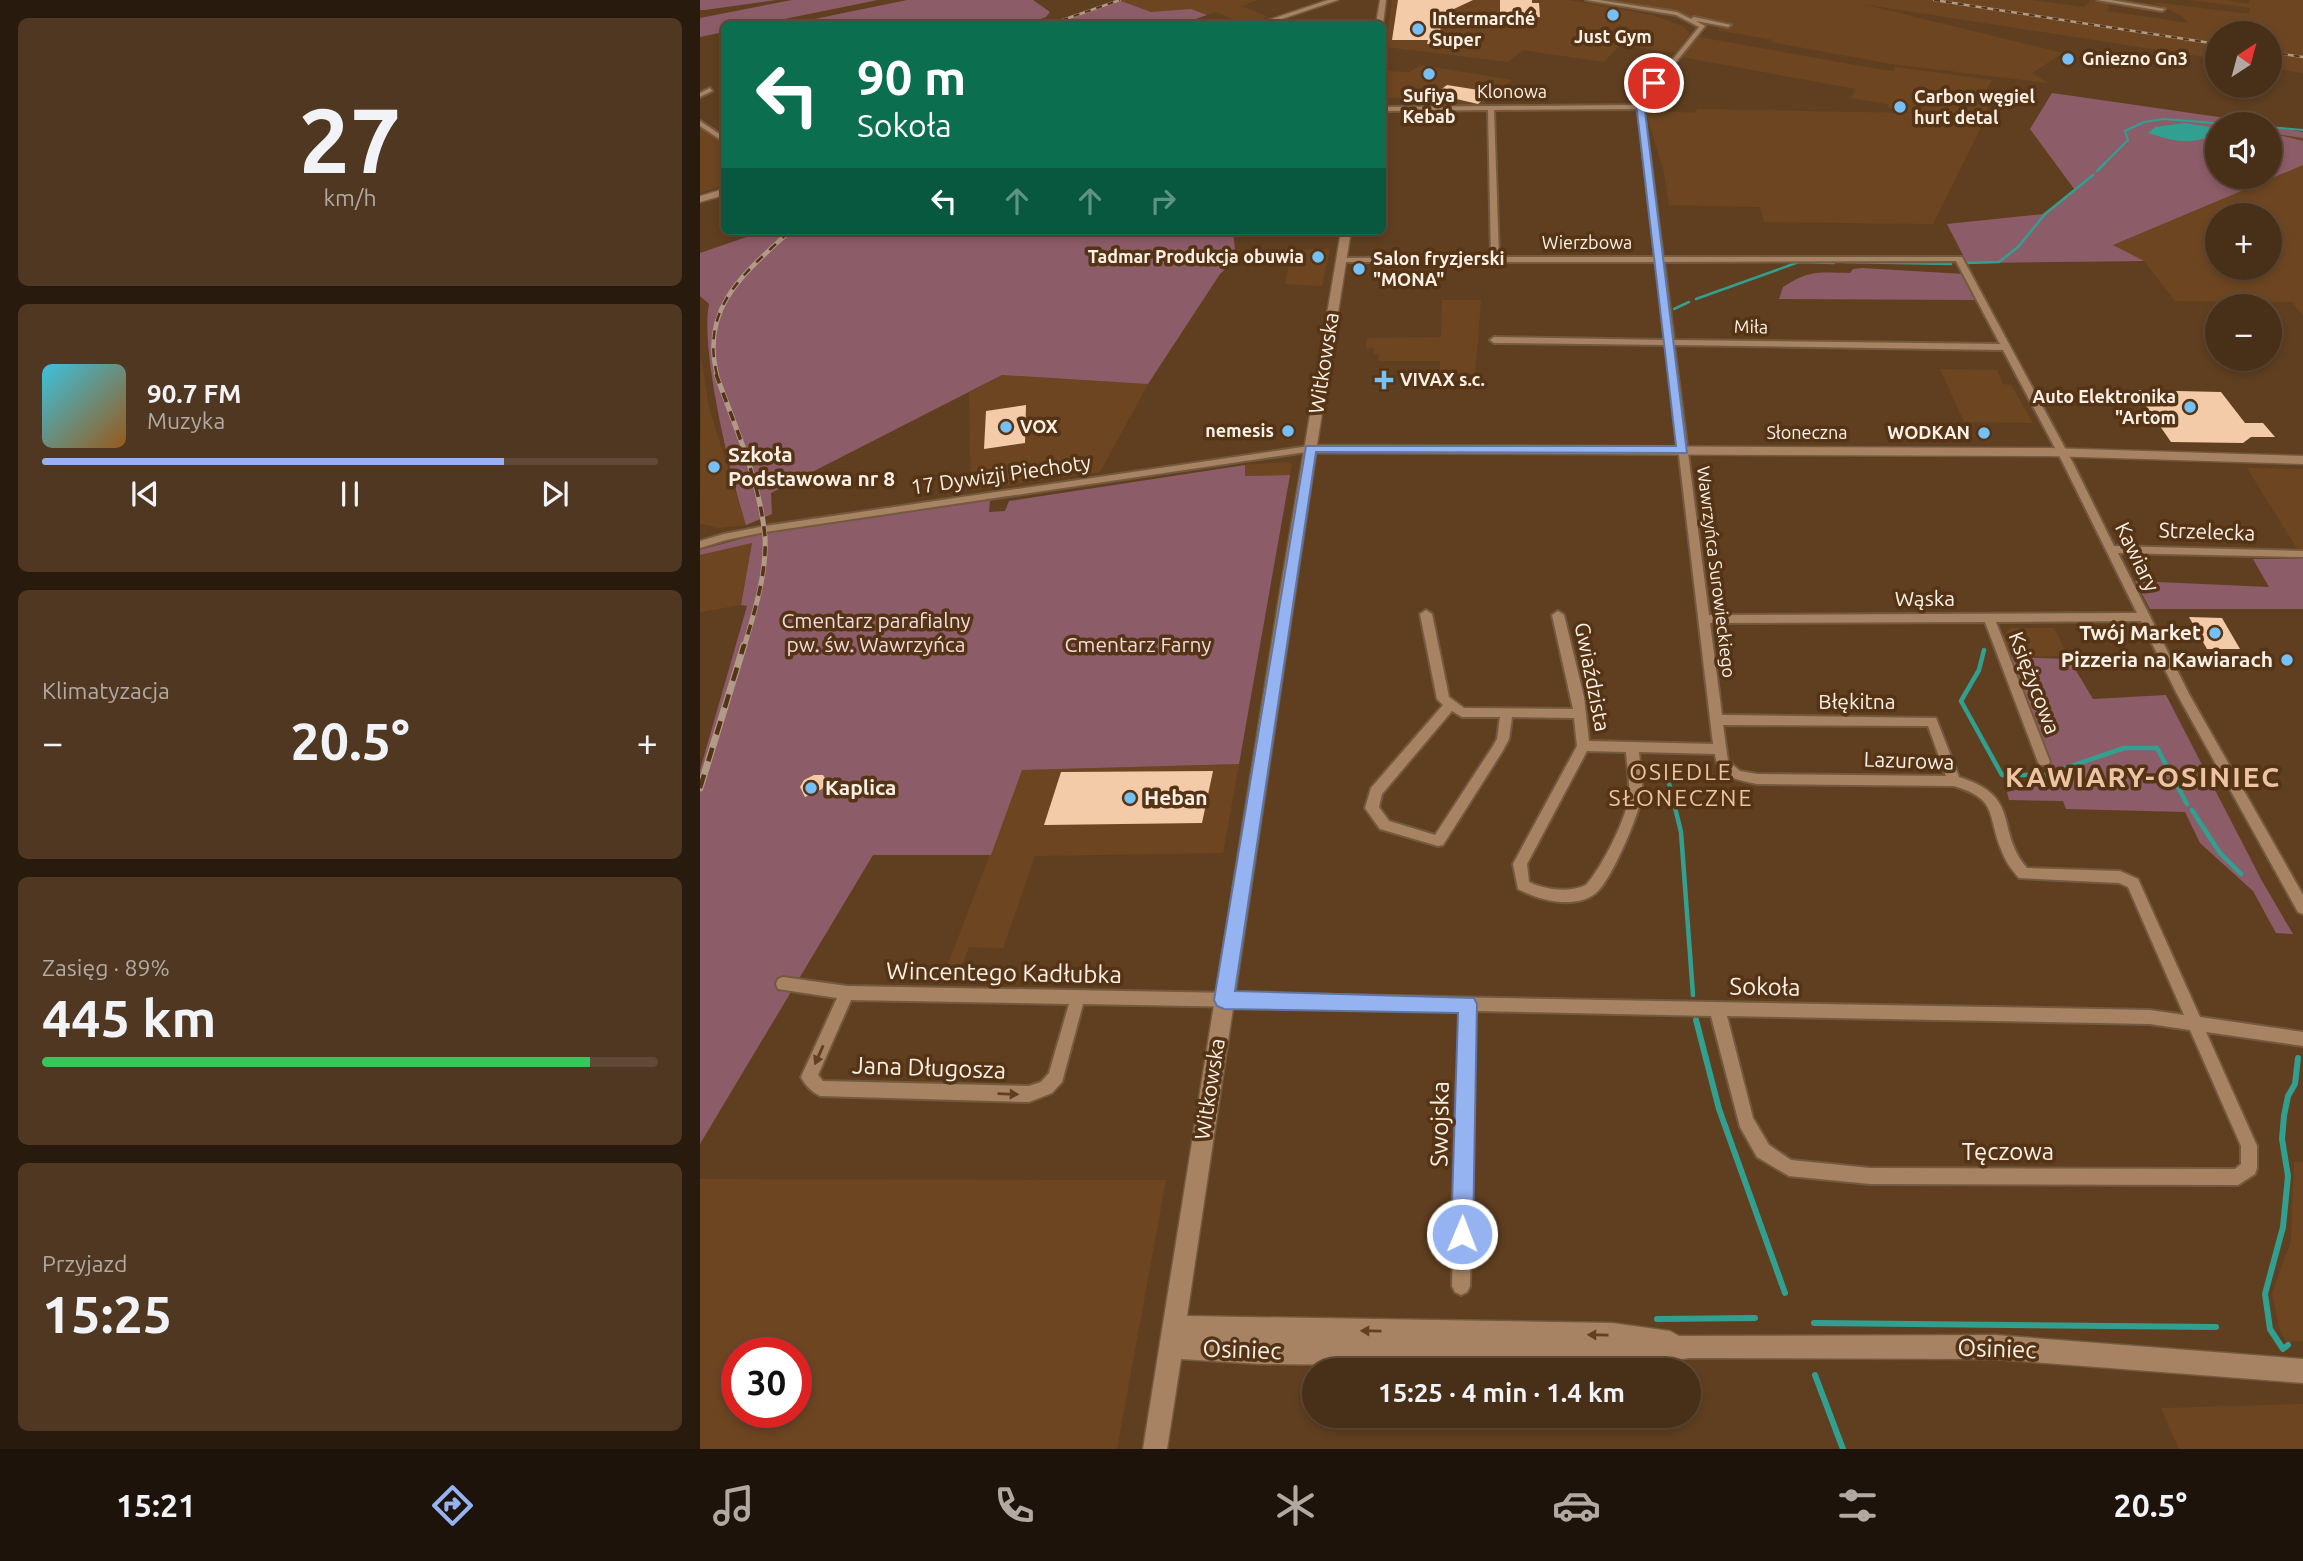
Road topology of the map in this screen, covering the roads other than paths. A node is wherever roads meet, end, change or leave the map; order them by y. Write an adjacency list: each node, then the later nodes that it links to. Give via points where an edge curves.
1 (1335, 0): 7 (street)
2 (1383, 0): 8 (street)
3 (1589, 0): 6 (street)
4 (2100, 0): 5 (street, via 2162,9)
5 (2143, 0)
6 (1690, 18): 9 (street); 10 (street)
7 (1270, 21)
8 (1380, 21)
9 (1719, 23): 10 (street); 11 (street)
10 (1701, 24): 14 (street, via 1642,98)
11 (1728, 25)
12 (710, 90): 13 (street)
13 (700, 95)
14 (1641, 107): 16 (street, Klonowa); 22 (street, Wawrzyńca Surowieckiego)
15 (1386, 108): 16 (street, Klonowa)
16 (1491, 108): 24 (street)
17 (700, 123): 18 (street)
18 (721, 138)
19 (721, 193): 20 (street)
20 (700, 199)
21 (1345, 235): 23 (street, Witkowska)
22 (1660, 258): 24 (street, Wierzbowa); 25 (street, Wierzbowa); 27 (street, Wawrzyńca Surowieckiego)
23 (1341, 260): 24 (street, Wierzbowa); 29 (street, Witkowska)
24 (1495, 260)
25 (1959, 260): 28 (street, Kawiary)
26 (1494, 340): 27 (street, Miła)
27 (1669, 341): 28 (street, Miła); 30 (street, Wawrzyńca Surowieckiego)
28 (2007, 347): 31 (street, Kawiary)
29 (1310, 449): 30 (street, Słoneczna); 33 (street, 17 Dywizji Piechoty, via 765,529); 55 (street, Witkowska)
30 (1683, 450): 31 (street, Słoneczna); 40 (street, Wawrzyńca Surowieckiego)
31 (2062, 452): 32 (street, Słoneczna); 34 (street, Kawiary)
32 (2303, 460)
33 (700, 545)
34 (2110, 549): 35 (street, Strzelecka); 38 (street, Kawiary)
35 (2303, 554)
36 (1426, 614): 41 (street, via 1443,699)
37 (1558, 615): 43 (street, Gwiaździsta)
38 (2143, 617): 39 (street, Wąska); 51 (street, Kawiary)
39 (1989, 618): 40 (street, Wąska); 48 (street, Księżycowa)
40 (1706, 619): 44 (street, Wawrzyńca Surowieckiego)
41 (1450, 706): 42 (street, via 1462,712); 42 (street, via 1376,792 1372,808 1385,825 1438,841 1498,749)
42 (1507, 713): 43 (street)
43 (1580, 714): 45 (street, Gwiaździsta)
44 (1717, 720): 46 (street, Wawrzyńca Surowieckiego); 50 (street, Błękitna, via 1932,722)
45 (1583, 746): 47 (street, Gwiaździsta); 47 (street, Gwiaździsta, via 1520,864 1523,885 1533,891 1577,893 1588,891 1598,880 1633,804)
46 (1718, 748): 47 (street, Gwiaździsta); 49 (street, Wawrzyńca Surowieckiego)
47 (1632, 749)
48 (2044, 761)
49 (1728, 770): 50 (street, Lazurowa, via 1757,779)
50 (1954, 781): 58 (street, Lazurowa, via 1975,785 1989,795 2014,866 2024,874 2120,877 2133,883)
51 (2303, 908)
52 (783, 984): 53 (street, Wincentego Kadłubka)
53 (847, 993): 54 (street, Wincentego Kadłubka); 54 (street, Jana Długosza, one-way to 54, via 809,1077 820,1088 1029,1094 1046,1088 1056,1077)
54 (1078, 998): 55 (street, Wincentego Kadłubka)
55 (1224, 1000): 56 (street, Sokoła); 61 (street, Witkowska)
56 (1468, 1004): 57 (street, Sokoła); 60 (street, Swojska)
57 (1717, 1009): 58 (street, Sokoła, via 2150,1017); 58 (street, Tęczowa, via 1746,1121 1763,1151 1779,1164 1798,1170 1870,1176 2238,1177 2249,1168 2249,1146)
58 (2195, 1022): 59 (street, Sokoła)
59 (2303, 1039)
60 (1461, 1286)
61 (1172, 1337): 62 (street, Osiniec, via 1260,1352 1609,1356 1690,1346 1995,1347); 63 (street, Witkowska)
62 (2303, 1371)
63 (1155, 1449)

